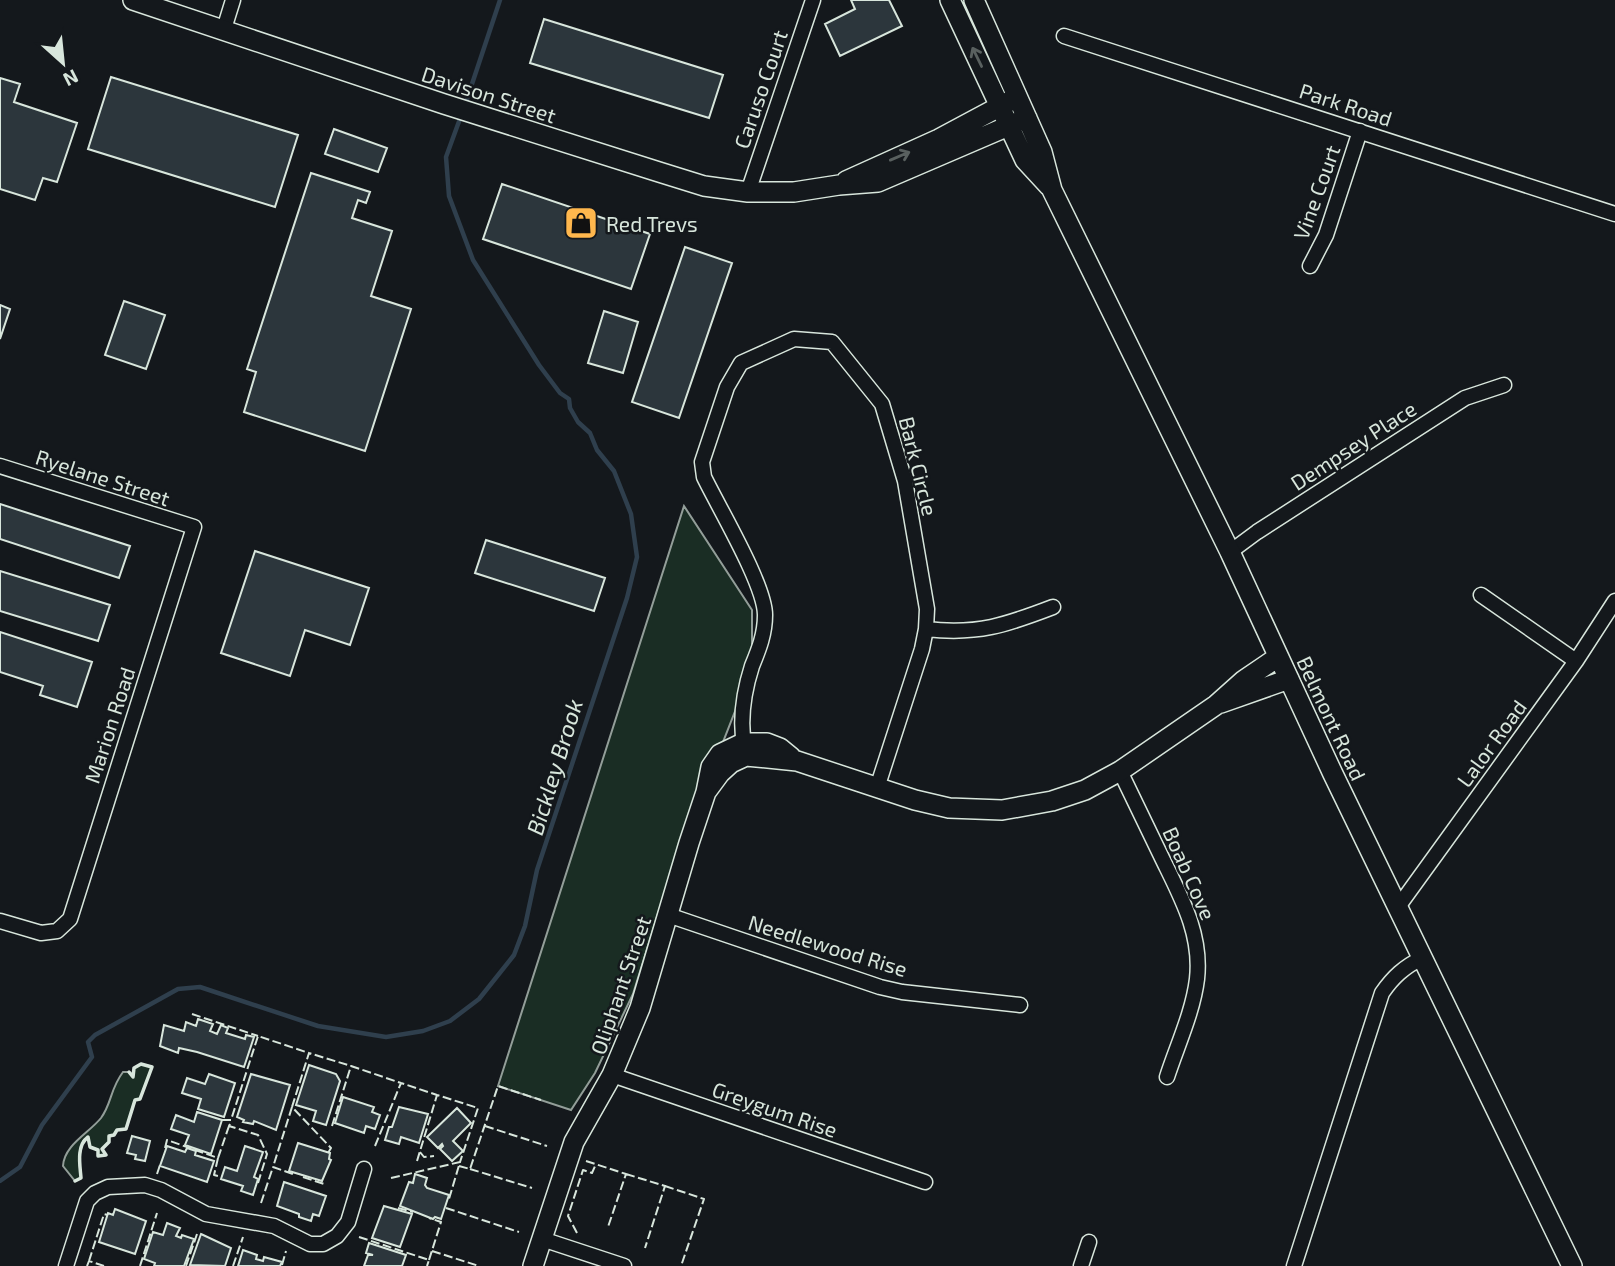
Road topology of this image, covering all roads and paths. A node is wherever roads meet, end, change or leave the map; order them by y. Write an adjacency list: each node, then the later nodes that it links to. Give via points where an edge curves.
1 (133, 0): 6 (main road, Davison Street)
2 (233, 0): 6 (street)
3 (813, 0): 15 (street, Caruso Court)
4 (950, 0): 9 (main road, Belmont Road, one-way to 4)
5 (974, 0): 8 (main road, Belmont Road)
6 (224, 29): 15 (main road, Davison Street, via 704,186)
7 (1064, 36): 12 (street, Park Road)
8 (1017, 97): 9 (main road, Davison Street); 10 (main road, Belmont Road)
9 (1000, 107): 11 (main road, Belmont Road); 13 (main road, Davison Street, one-way to 9)
10 (1027, 117): 11 (main road, Davison Street); 14 (main road, Belmont Road)
11 (1008, 125): 13 (main road, Davison Street, via 878,182); 14 (main road, Belmont Road, via 1025,160)
12 (1360, 131): 16 (street, Park Road); 17 (street, Vine Court, via 1326,235)
13 (839, 185): 15 (main road, Davison Street, via 794,192)
14 (1052, 190): 21 (main road, Belmont Road)
15 (748, 192)
16 (1615, 214)
17 (1310, 266)
18 (1504, 385): 21 (street, Dempsey Place, via 1465,398)
19 (0, 466): 20 (street, Ryelane Street)
20 (194, 527): 35 (street, Marion Road, via 70,919 57,931 41,933)
21 (1230, 552): 26 (main road, Belmont Road)
22 (1481, 595): 27 (street)
23 (1615, 601): 27 (street, Lalor Road)
24 (1053, 607): 25 (street, via 991,629)
25 (926, 629): 30 (street, Bark Circle, via 927,609 905,481 882,404 832,342 794,339 741,363 727,387 702,463 704,477 759,587 765,612 764,638 742,704); 32 (street, Bark Circle)
26 (1278, 657): 28 (main road, Belmont Road); 29 (main road)
27 (1577, 661): 33 (street, Lalor Road)
28 (1289, 678): 29 (main road); 33 (main road, Belmont Road)
29 (1216, 705): 31 (main road)
30 (745, 749): 32 (main road, via 767,743 797,761); 34 (main road, Oliphant Street, via 720,754 711,767)
31 (1120, 771): 32 (main road, via 1052,801 1002,810 949,808); 39 (street, Boab Cove, via 1186,908 1198,955 1193,999)
32 (877, 788)
33 (1398, 907): 36 (main road, Belmont Road)
34 (668, 915): 37 (street, Needlewood Rise, via 902,992); 38 (main road, Oliphant Street, via 640,1008)
35 (0, 921)
36 (1422, 958): 48 (street, via 1392,979 1378,1003); 49 (main road, Belmont Road)
37 (1020, 1005)
38 (612, 1075): 41 (street, Greygum Rise); 42 (main road, Oliphant Street, via 573,1142)
39 (1167, 1077)
40 (364, 1169): 44 (street, via 348,1222 323,1244 310,1244 274,1226 206,1214 145,1185 108,1187 87,1200)
41 (925, 1181)
42 (542, 1239): 45 (main road, Oliphant Street); 46 (street)
43 (1088, 1242): 47 (street)
44 (66, 1266)
45 (533, 1266)
46 (624, 1266)
47 (1081, 1266)
48 (1294, 1266)
49 (1572, 1266)

